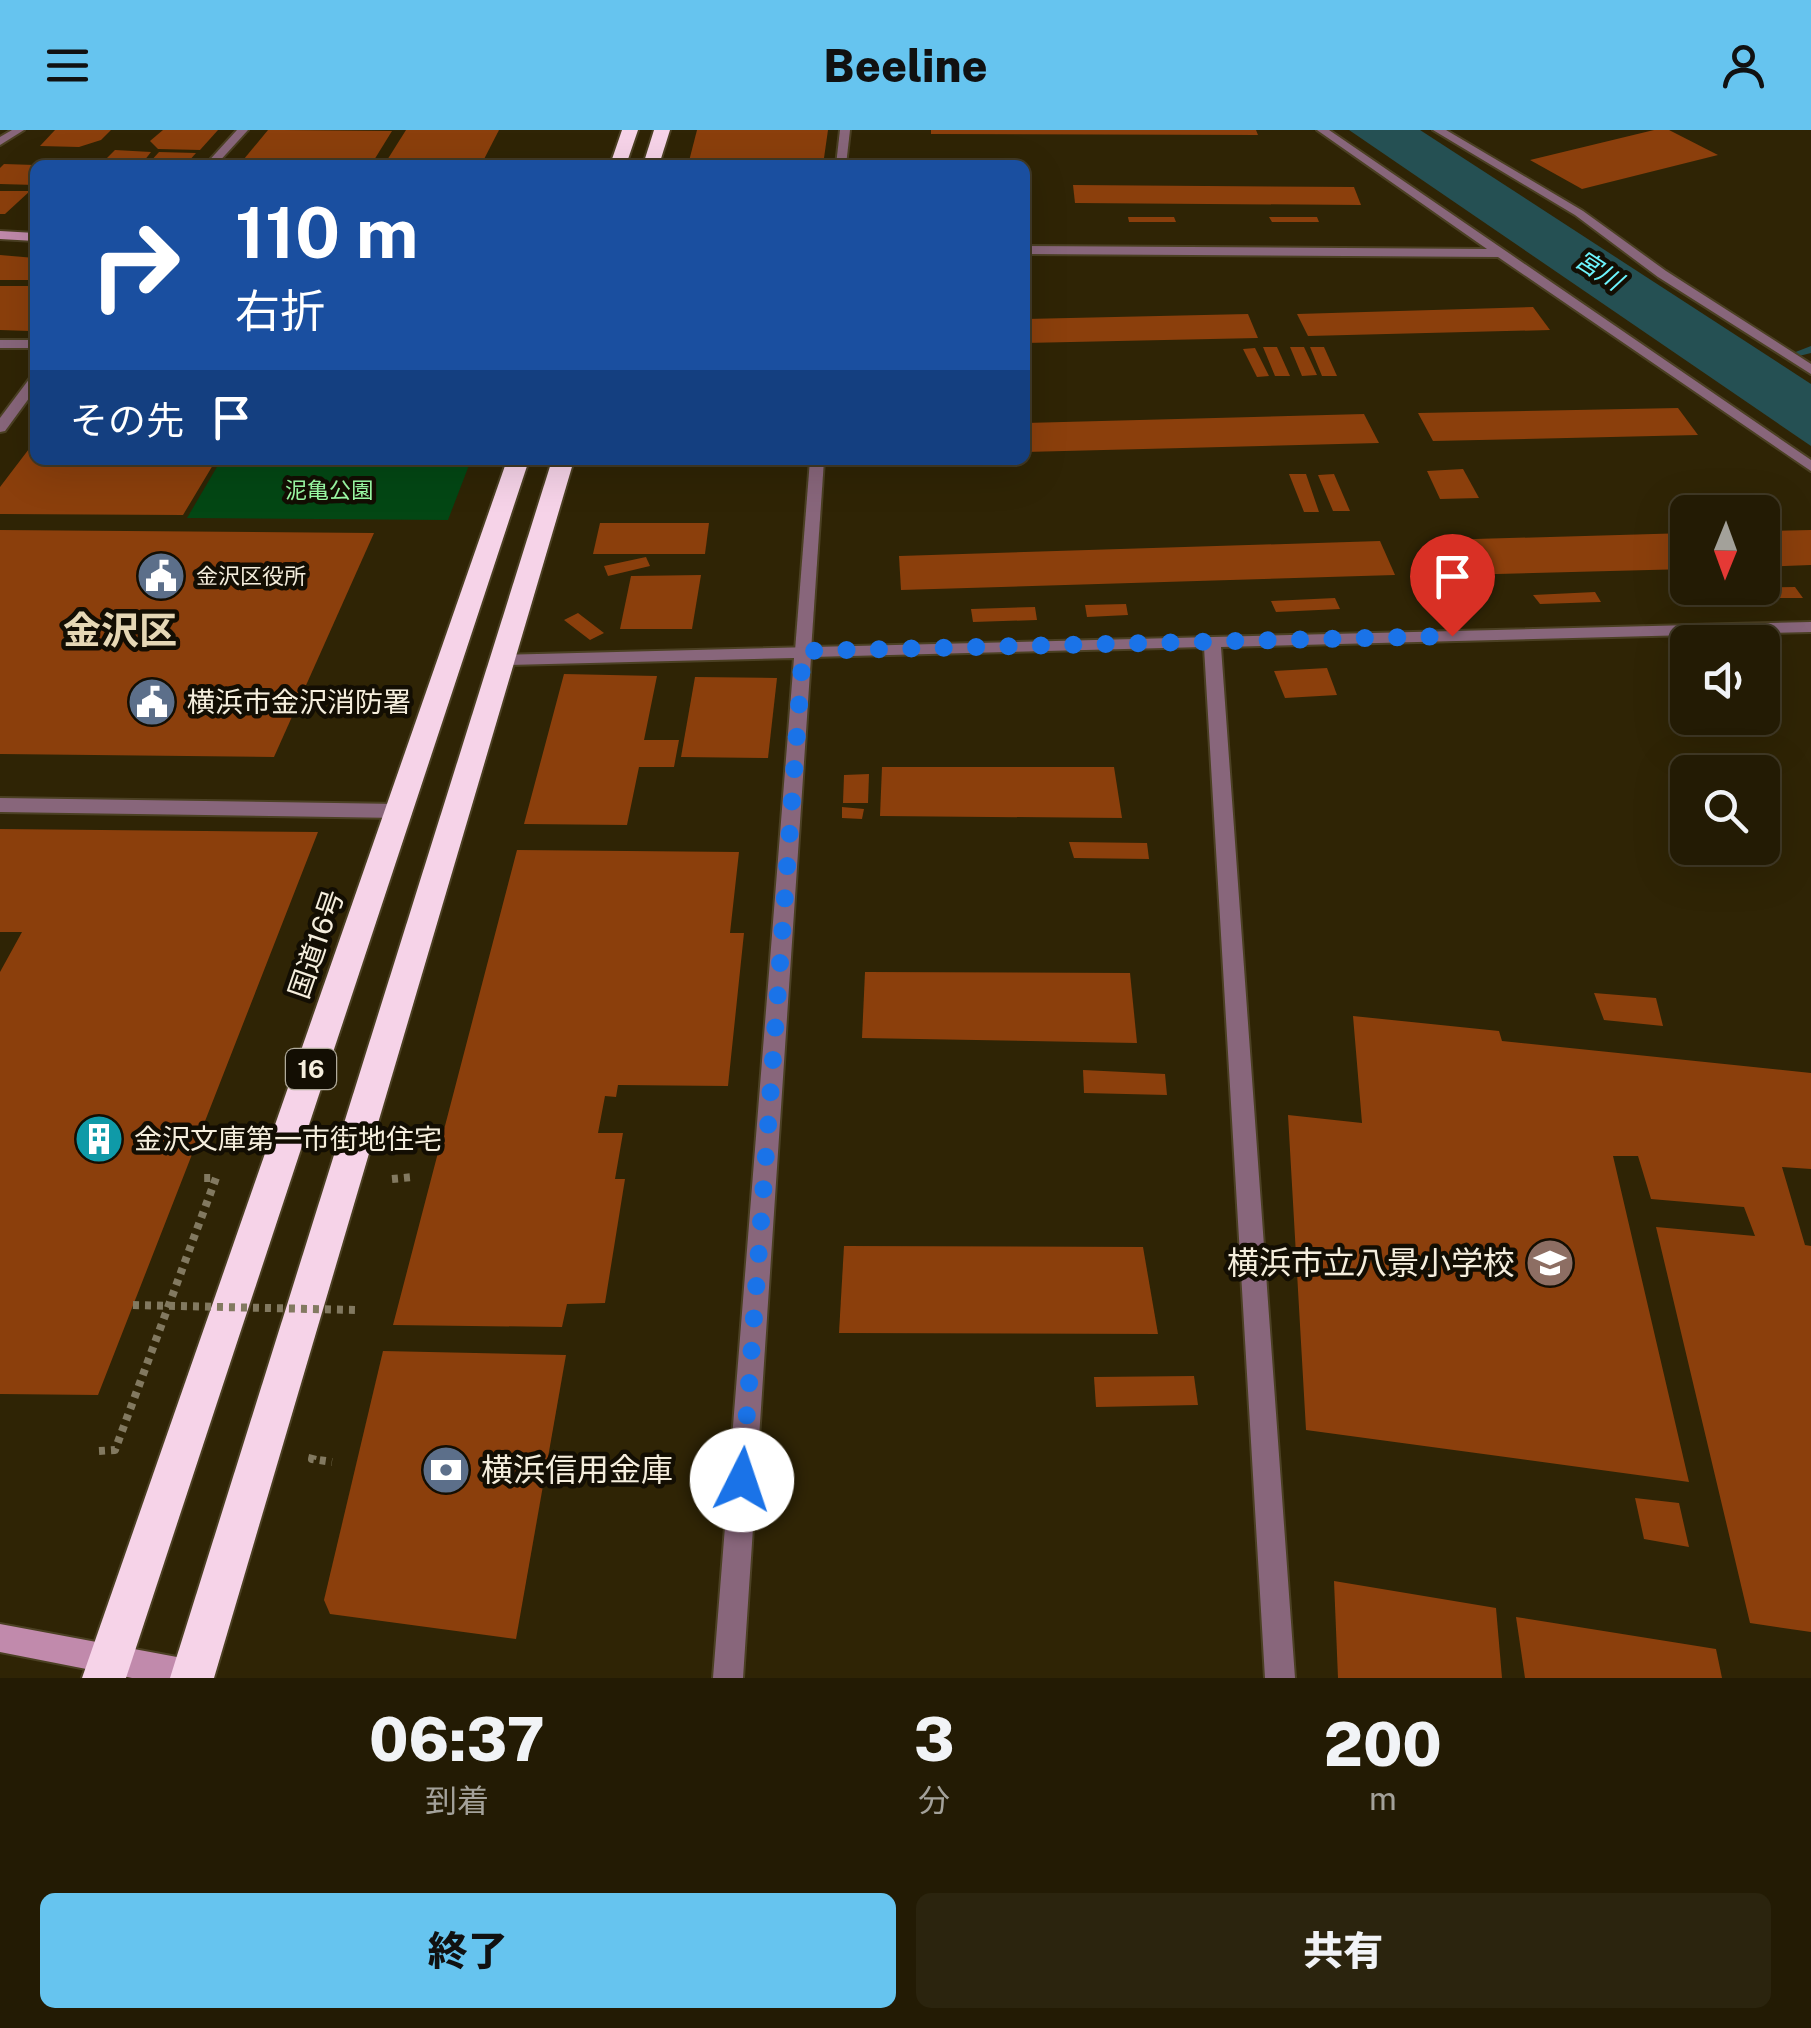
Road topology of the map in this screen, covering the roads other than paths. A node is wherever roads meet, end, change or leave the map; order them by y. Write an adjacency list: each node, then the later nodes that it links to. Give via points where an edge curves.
1 (19, 130): 8 (street)
2 (243, 130): 9 (street)
3 (630, 130): 10 (highway)
4 (662, 130): 11 (highway)
5 (844, 130): 12 (street)
6 (1322, 130): 16 (street)
7 (1438, 130): 19 (street, via 1579,212)
8 (0, 142)
9 (215, 160)
10 (620, 160)
11 (653, 160)
12 (841, 160)
13 (0, 235): 14 (street)
14 (30, 236)
15 (1030, 250): 16 (street)
16 (1501, 253): 25 (street)
17 (0, 344): 18 (street)
18 (30, 344)
19 (1811, 370)
20 (30, 388): 21 (street)
21 (0, 428)
22 (516, 465): 31 (highway, 国道16号 / 16)
23 (562, 465): 29 (highway, 16)
24 (818, 465): 28 (street)
25 (1811, 467)
26 (1811, 627): 27 (street)
27 (1212, 641): 28 (street); 36 (street)
28 (803, 651): 29 (street); 35 (street)
29 (504, 658): 34 (highway, 16)
30 (0, 804): 31 (street)
31 (399, 810): 33 (highway, 国道16号 / 16)
32 (0, 1638): 33 (street)
33 (107, 1669): 34 (street)
34 (197, 1677)
35 (728, 1678)
36 (1280, 1678)

